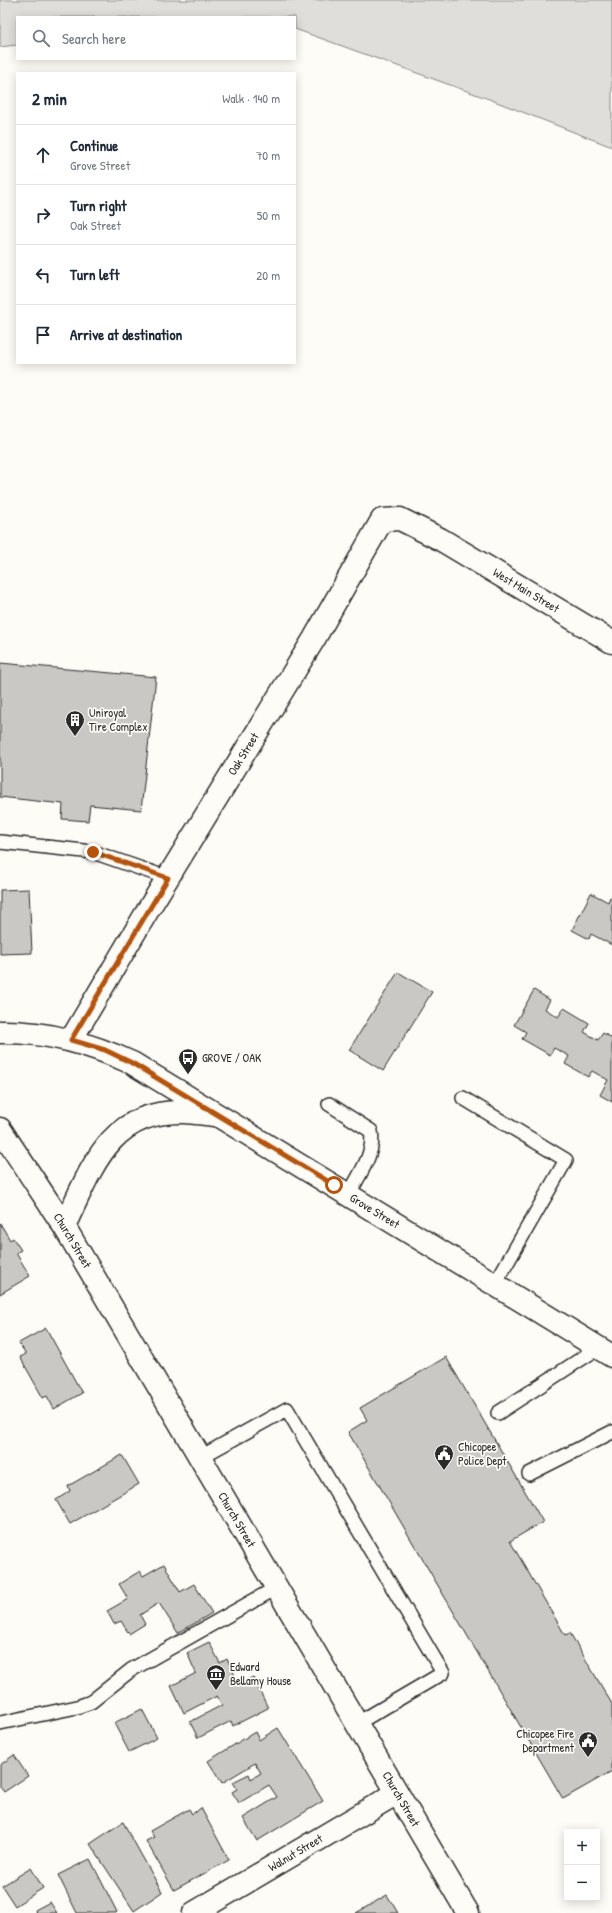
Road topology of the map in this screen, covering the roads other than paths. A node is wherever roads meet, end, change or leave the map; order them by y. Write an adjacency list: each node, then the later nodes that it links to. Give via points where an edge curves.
1 (440, 539): 2 (main road, West Main Street); 4 (main road, Oak Street, via 400,519 382,520 314,640)
2 (612, 642)
3 (0, 842): 4 (lane, via 93,852)
4 (168, 878): 6 (main road, Oak Street)
5 (0, 1032): 6 (main road, Grove Street, via 22,1032)
6 (71, 1040): 9 (main road, Grove Street, via 105,1050 132,1063)
7 (463, 1098): 13 (lane, via 566,1160)
8 (329, 1104): 11 (lane, via 371,1131 373,1140 370,1153)
9 (220, 1115): 11 (main road, Grove Street); 12 (main road, via 165,1113 126,1127 99,1155)
10 (0, 1129): 12 (main road, Church Street)
11 (349, 1194): 13 (main road, Grove Street)
12 (64, 1226): 17 (main road, Church Street)
13 (495, 1284): 14 (main road, Grove Street)
14 (605, 1352): 15 (lane)
15 (498, 1413)
16 (612, 1432): 18 (lane)
17 (199, 1458): 19 (main road, Church Street); 21 (lane, via 287,1410 443,1673)
18 (529, 1474)
19 (276, 1588): 20 (lane, via 131,1670 91,1702); 21 (main road, Church Street)
20 (0, 1723)
21 (356, 1724): 22 (main road, Church Street)
22 (397, 1793): 23 (main road, Walnut Street); 24 (main road, Church Street)
23 (194, 1913)
24 (468, 1913)

